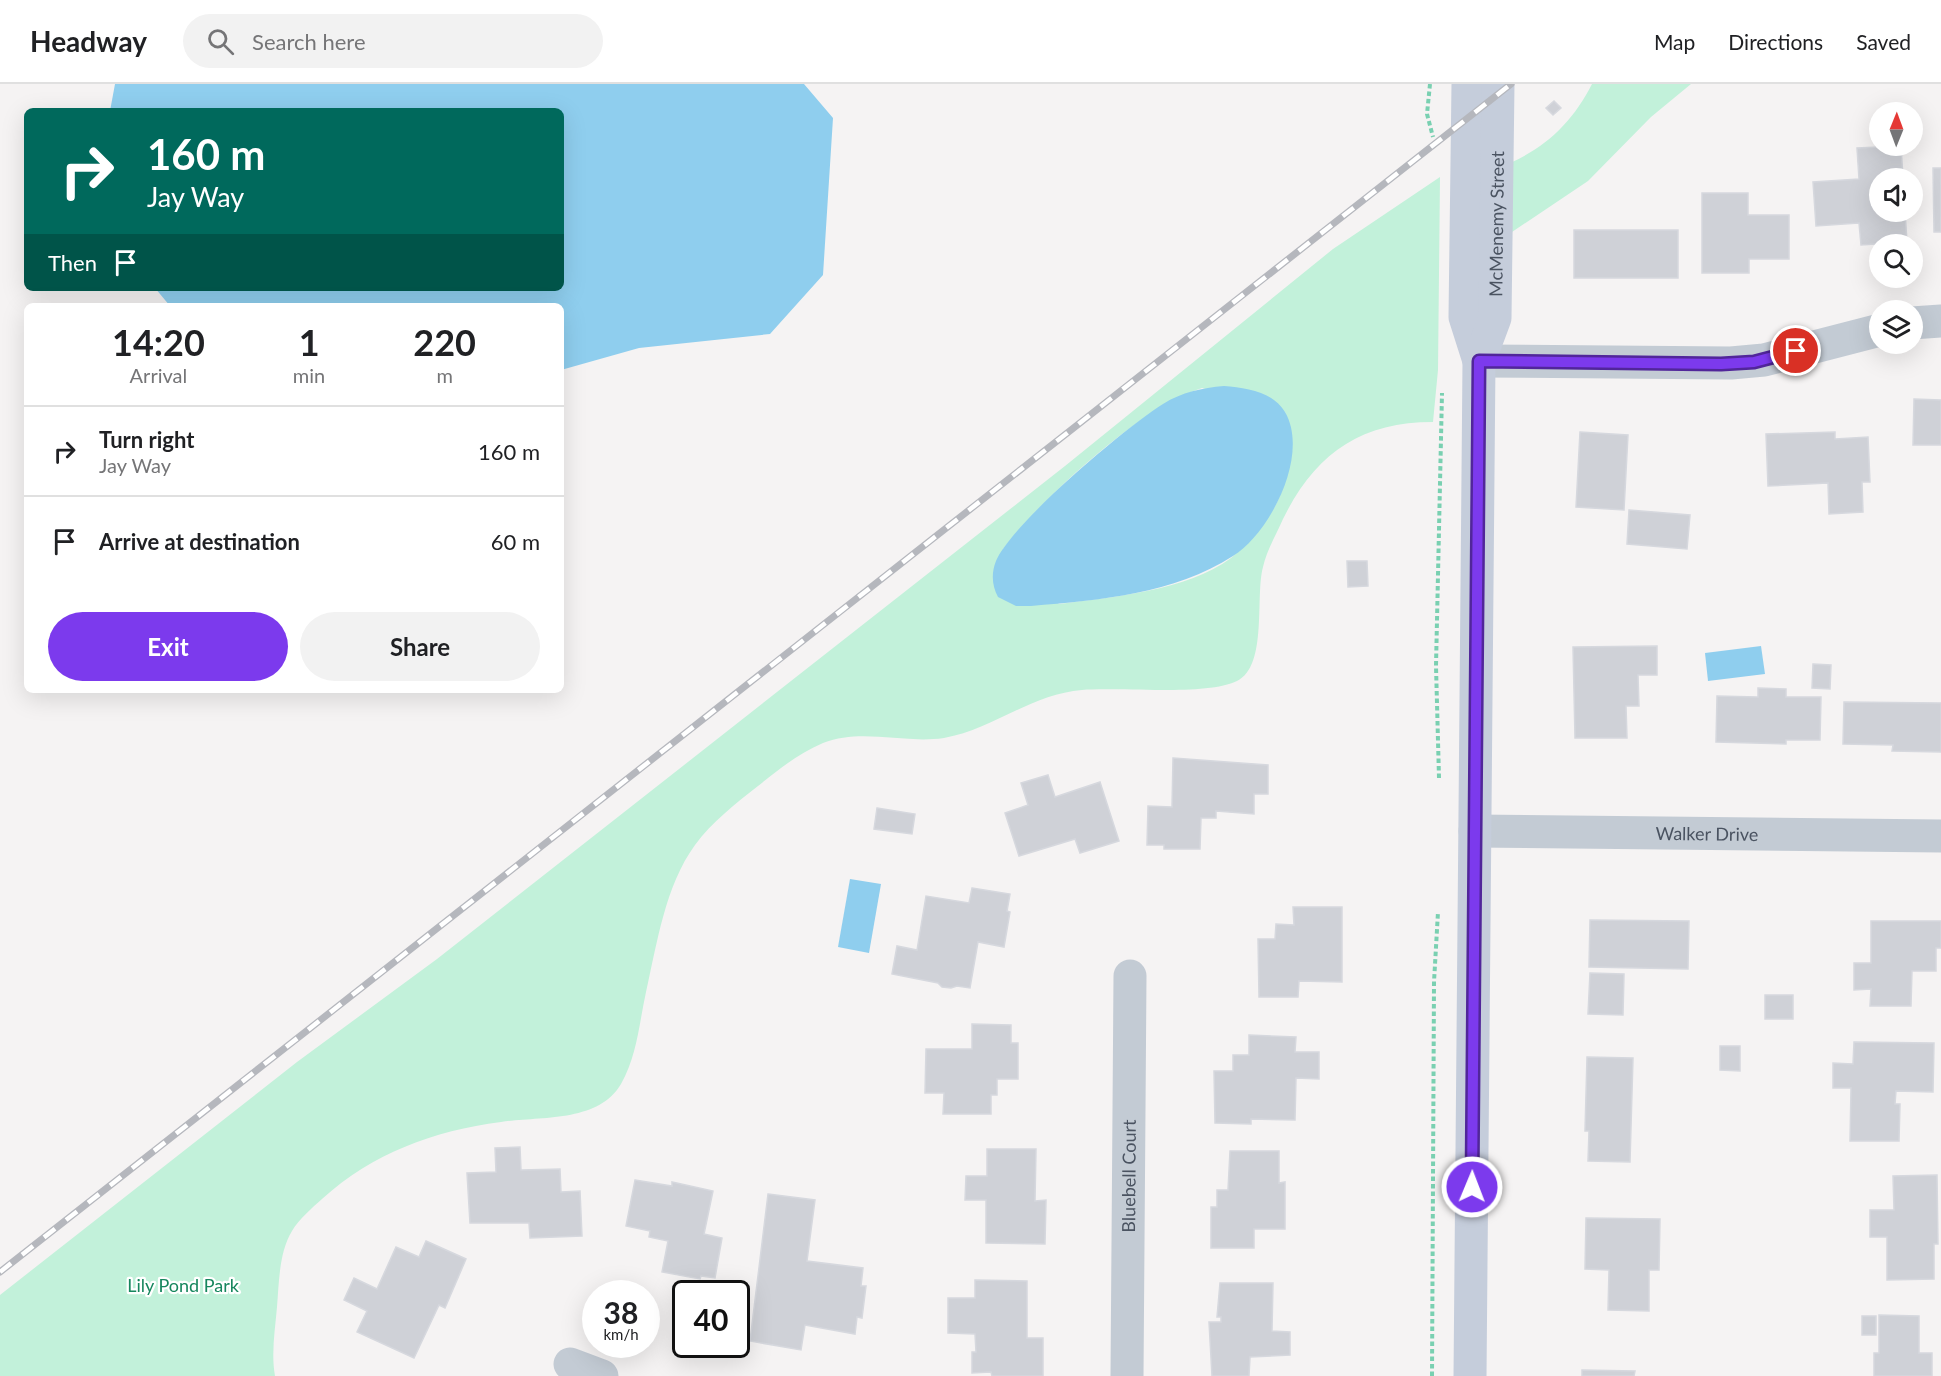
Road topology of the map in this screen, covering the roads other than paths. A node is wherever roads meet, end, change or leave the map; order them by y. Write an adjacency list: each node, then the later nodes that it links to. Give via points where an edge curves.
1 (1468, 84): 6 (street, McMenemy Street, via 1465,317)
2 (1498, 84): 6 (street, McMenemy Street, via 1495,318)
3 (1941, 321): 4 (street)
4 (1923, 322)
5 (1869, 333): 6 (street, via 1764,360 1731,363)
6 (1479, 361): 7 (street, McMenemy Street)
7 (1475, 831): 8 (street, Walker Drive); 13 (street, McMenemy Street)
8 (1941, 836)
9 (1130, 976): 12 (street, Bluebell Court)
10 (570, 1365): 11 (street)
11 (602, 1376)
12 (1127, 1376)
13 (1470, 1376)

